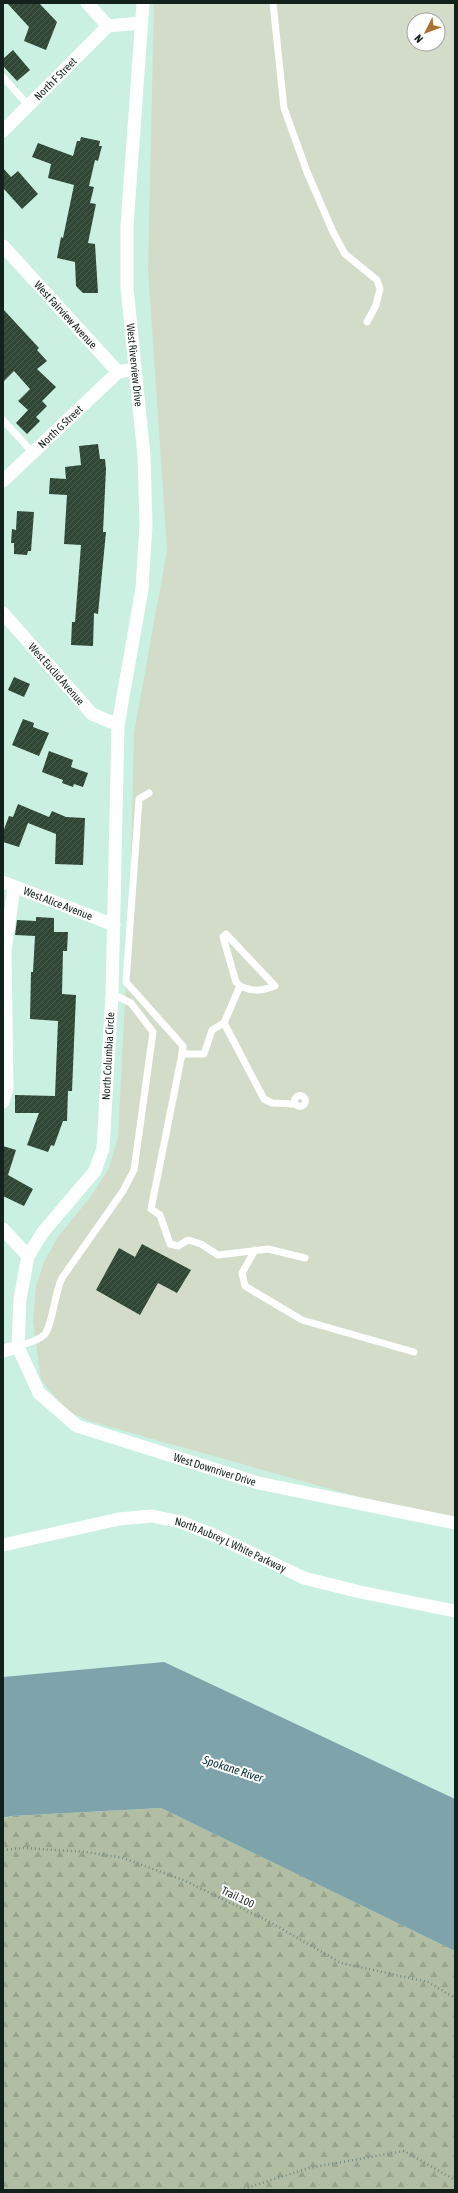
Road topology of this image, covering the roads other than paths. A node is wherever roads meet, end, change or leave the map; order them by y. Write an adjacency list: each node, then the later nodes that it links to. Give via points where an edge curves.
1 (87, 3): 5 (street)
2 (143, 3): 4 (street, West Riverview Drive)
3 (273, 3): 10 (lane, via 284,108 305,165 345,254 377,280 380,289 376,305)
4 (140, 23): 5 (street); 11 (street, West Riverview Drive, via 127,225 127,288)
5 (108, 26): 7 (street, North F Street)
6 (3, 76): 7 (lane)
7 (28, 105): 8 (street, North F Street)
8 (3, 131)
9 (3, 246): 12 (street, West Fairview Avenue)
10 (367, 322)
11 (134, 369): 12 (street); 17 (street, West Riverview Drive, via 144,456 146,525 142,589)
12 (118, 372): 14 (street, North G Street)
13 (3, 420): 14 (lane)
14 (33, 453): 15 (street, North G Street)
15 (3, 481)
16 (3, 613): 17 (street, West Euclid Avenue, via 92,714)
17 (118, 725): 20 (street, North Columbia Circle)
18 (149, 793): 24 (lane, via 139,799 126,982 183,1046)
19 (8, 885): 20 (street, West Alice Avenue); 25 (street, via 5,951 7,1088)
20 (114, 925): 22 (street, North Columbia Circle)
21 (240, 986): 21 (lane, via 261,991 275,986 226,934 223,937 236,982); 23 (lane)
22 (112, 994): 29 (street, North Columbia Circle, via 103,1148 95,1171 43,1232); 31 (lane, via 131,1003 153,1032 134,1170 124,1192 62,1278 56,1290 49,1329 44,1335)
23 (224, 1023): 24 (lane, via 212,1030 204,1054); 26 (lane, via 264,1099 272,1103)
24 (182, 1054): 28 (lane, via 151,1209 160,1215 170,1244 178,1246 188,1240 218,1254)
25 (3, 1102)
26 (294, 1104)
27 (3, 1229): 29 (street)
28 (255, 1250): 30 (lane, via 268,1249); 33 (lane, via 242,1273 245,1286 271,1303 302,1320)
29 (28, 1256): 31 (street, North Columbia Circle, via 20,1298)
30 (306, 1258)
31 (18, 1347): 32 (street); 34 (street, West Downriver Drive, via 39,1393 77,1426 258,1483)
32 (3, 1351)
33 (414, 1352)
34 (455, 1523)
35 (3, 1545): 36 (street, North Aubrey L White Parkway, via 119,1519 152,1516 181,1522 304,1578)
36 (455, 1611)

